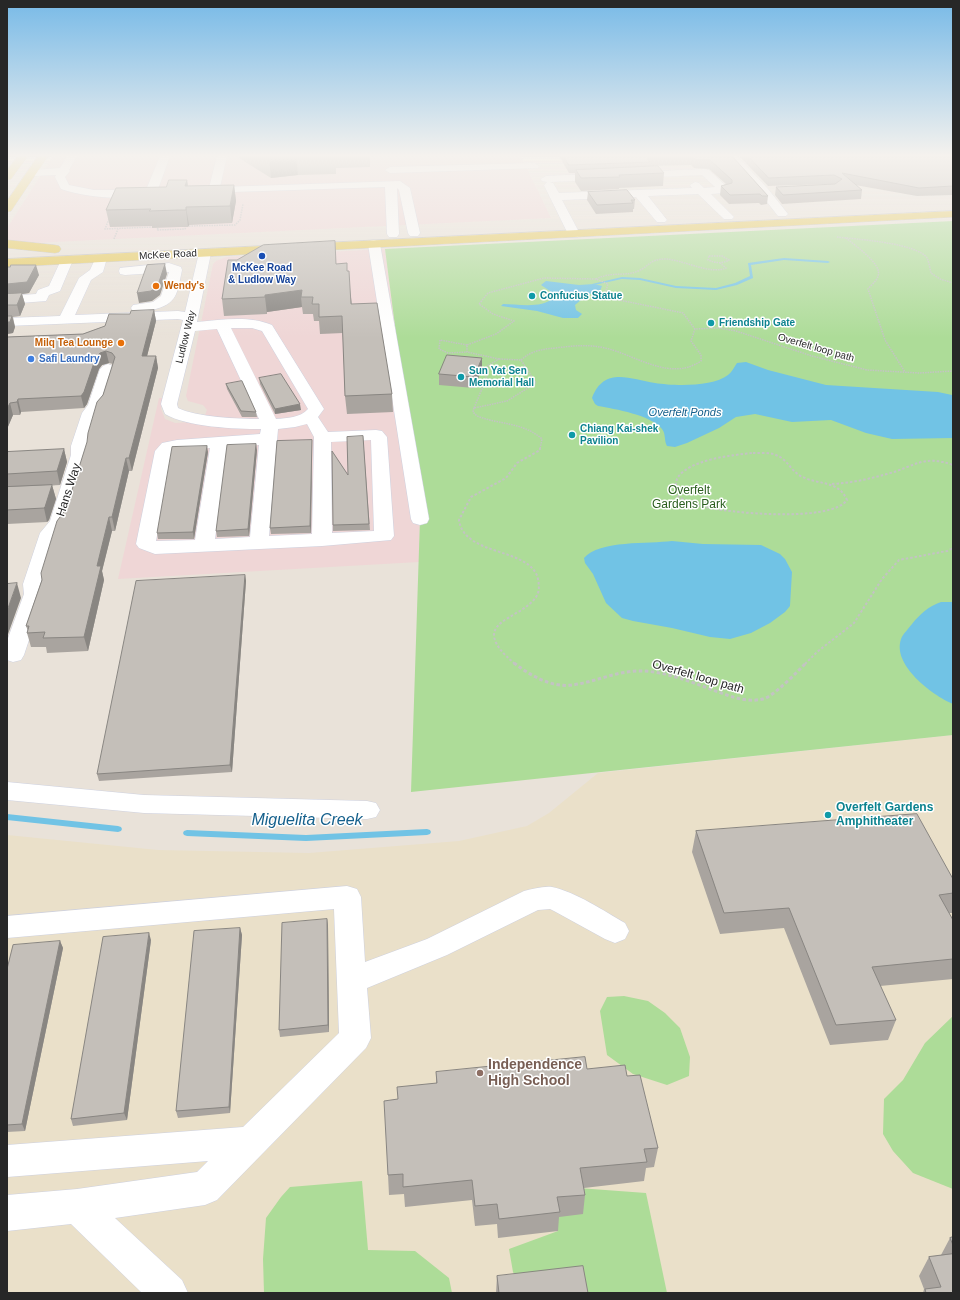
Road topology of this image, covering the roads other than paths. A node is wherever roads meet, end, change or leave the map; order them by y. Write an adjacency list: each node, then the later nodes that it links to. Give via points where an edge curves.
1 (392, 217): 11 (street)
2 (410, 217): 10 (street)
3 (565, 217): 9 (street)
4 (658, 217): 8 (street)
5 (728, 217): 6 (main road, McKee Road); 8 (main road, McKee Road)
6 (734, 217)
7 (885, 217): 9 (main road, McKee Road)
8 (661, 220): 9 (main road, McKee Road)
9 (572, 229): 10 (main road, McKee Road); 14 (main road, McKee Road)
10 (414, 233): 11 (main road, McKee Road)
11 (393, 234): 12 (main road, McKee Road)
12 (249, 240): 15 (main road, McKee Road); 17 (main road, via 238,245 212,248)
13 (7, 244): 15 (main road)
14 (374, 244): 17 (main road, McKee Road); 37 (street)
15 (58, 249): 16 (main road, McKee Road)
16 (7, 252)
17 (205, 253): 18 (main road, McKee Road); 29 (street, Ludlow Way)
18 (101, 258): 19 (main road, McKee Road); 27 (street, via 96,272 86,278)
19 (67, 260): 20 (main road, McKee Road); 24 (street, via 55,288 43,294 41,298)
20 (31, 262): 21 (main road, McKee Road); 22 (main road)
21 (7, 263)
22 (7, 267)
23 (125, 271): 25 (street, via 168,267 176,270 169,298 161,304)
24 (7, 300)
25 (113, 309)
26 (100, 319): 27 (street); 29 (street, via 178,315); 31 (street, via 96,330)
27 (65, 320): 28 (street)
28 (7, 322)
29 (190, 322): 30 (street); 34 (street, Ludlow Way, via 169,404 171,410 180,416)
30 (222, 325): 33 (street, via 261,325 267,328 316,409); 34 (street)
31 (90, 332)
32 (108, 369): 41 (street, Hans Way, via 96,407 90,413 80,446 80,455 61,491 58,522 50,533 34,584 34,594)
33 (310, 417): 34 (street, via 283,423); 35 (street)
34 (269, 431): 36 (street); 39 (street)
35 (322, 437): 38 (street); 38 (street, via 379,437 384,536)
36 (219, 442): 40 (street); 40 (street, via 177,445 164,451 146,544 155,548)
37 (420, 519)
38 (322, 540): 39 (street)
39 (259, 543): 40 (street)
40 (204, 546)
41 (13, 655)
42 (7, 791): 43 (street, via 144,804)
43 (367, 810)
44 (7, 927): 46 (street, via 347,897)
45 (616, 931): 46 (street, via 564,903 551,898 534,899 437,947)
46 (351, 981): 47 (street, via 355,1038)
47 (251, 1142): 48 (street); 49 (street, via 205,1188)
48 (7, 1161)
49 (77, 1206): 50 (street); 51 (street)
50 (7, 1213)
51 (169, 1293)

